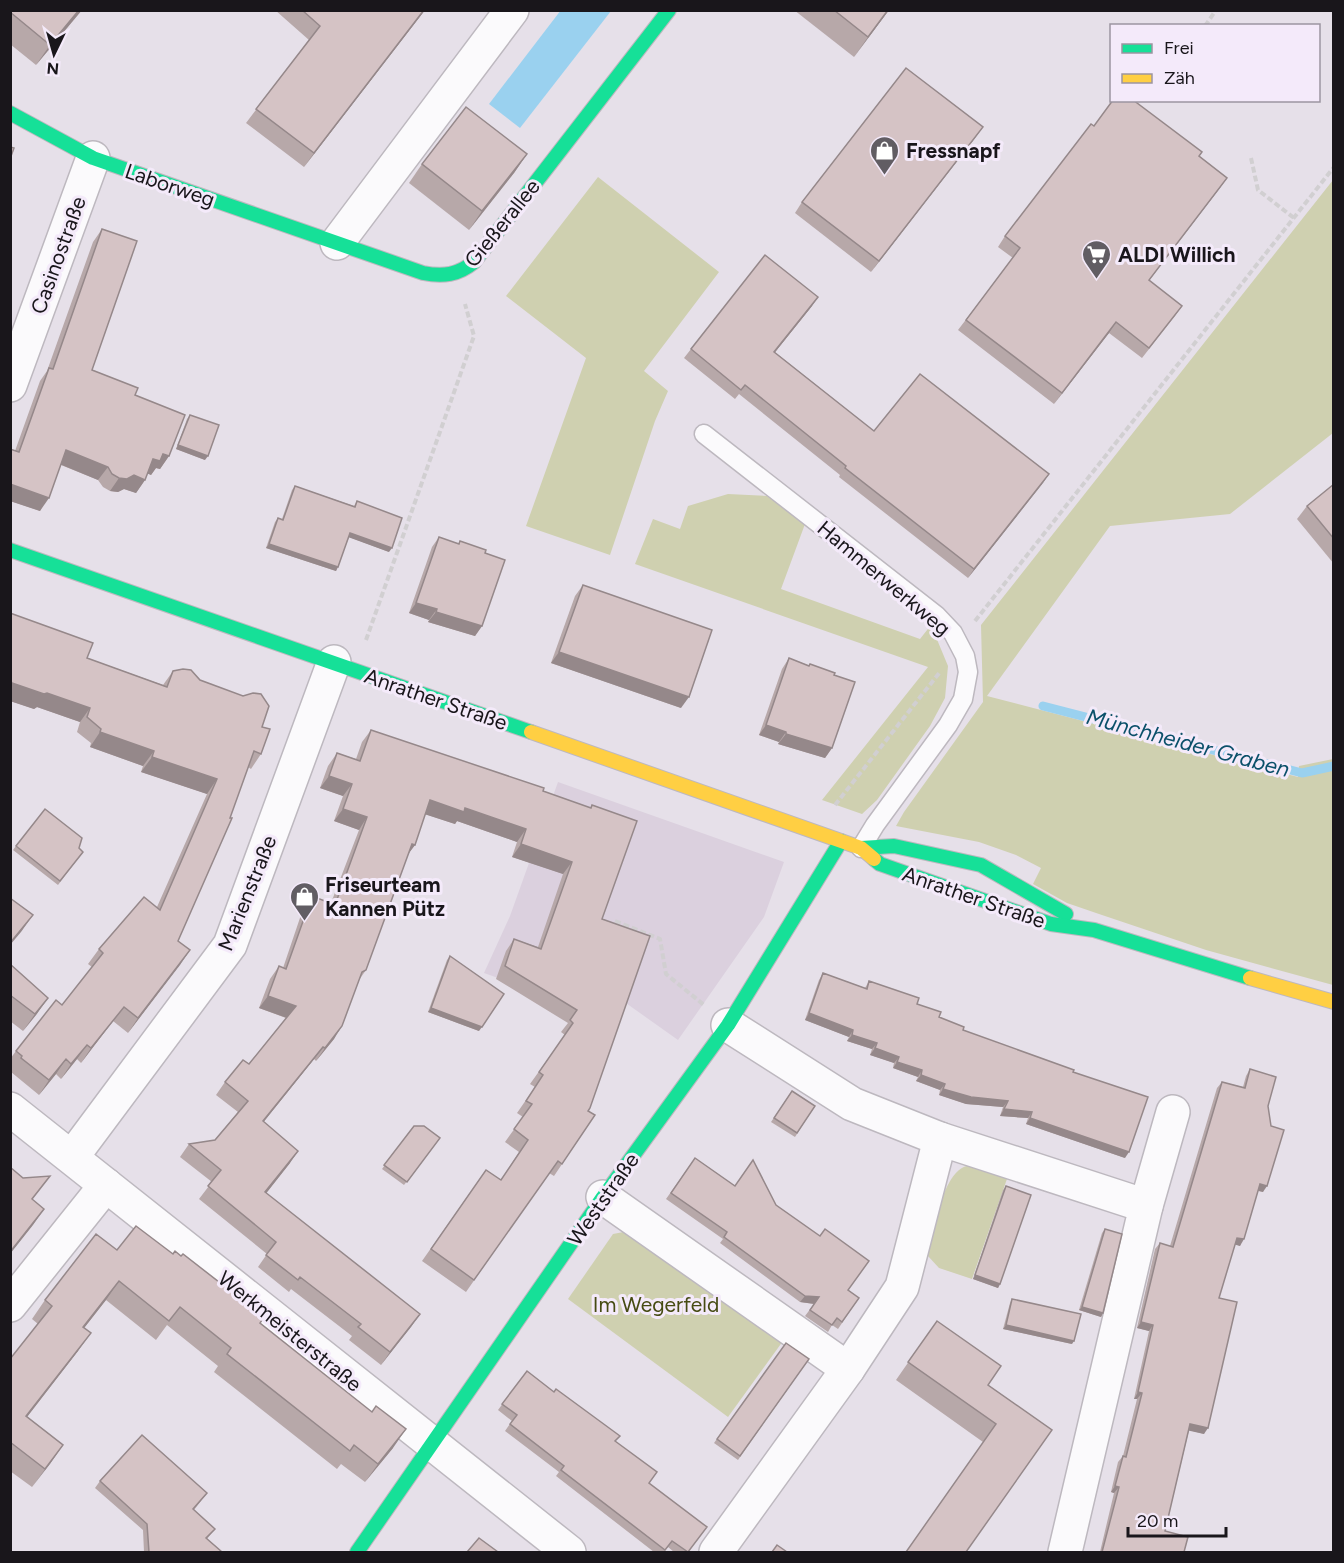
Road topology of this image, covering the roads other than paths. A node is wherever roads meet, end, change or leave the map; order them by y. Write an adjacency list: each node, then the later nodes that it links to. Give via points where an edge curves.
1 (512, 10): 5 (street)
2 (669, 10): 5 (street, Gießerallee, via 474,261 456,275 432,275)
3 (10, 113): 4 (street, Laborweg)
4 (93, 158): 5 (street, Laborweg); 6 (street, Casinostraße)
5 (337, 243)
6 (10, 386)
7 (704, 434): 11 (lane, Hammerwerkweg, via 924,605 946,624 965,656 968,672 963,699)
8 (10, 550): 9 (street, Anrather Straße)
9 (334, 662): 10 (street, Anrather Straße); 18 (street, Marienstraße, via 230,945)
10 (841, 841): 11 (street, Anrather Straße); 14 (street, Weststraße)
11 (861, 848): 12 (street, Anrather Straße, via 880,864 1051,924); 12 (street, Anrather Straße, via 894,846 981,865)
12 (1094, 930): 13 (street, Anrather Straße)
13 (1334, 1002)
14 (728, 1025): 17 (street, via 852,1104); 20 (street, Weststraße)
15 (10, 1109): 18 (street, Werkmeisterstraße)
16 (1173, 1112): 21 (street)
17 (940, 1139): 21 (street); 23 (street, via 902,1287)
18 (72, 1157): 19 (street, Werkmeisterstraße)
19 (106, 1185): 22 (street); 24 (street, Werkmeisterstraße)
20 (603, 1197): 23 (street); 24 (street, Weststraße)
21 (1146, 1206): 28 (street)
22 (10, 1305)
23 (848, 1369): 27 (street)
24 (432, 1444): 25 (street, Weststraße); 26 (street, Werkmeisterstraße)
25 (357, 1552)
26 (569, 1552)
27 (716, 1552)
28 (1065, 1552)

